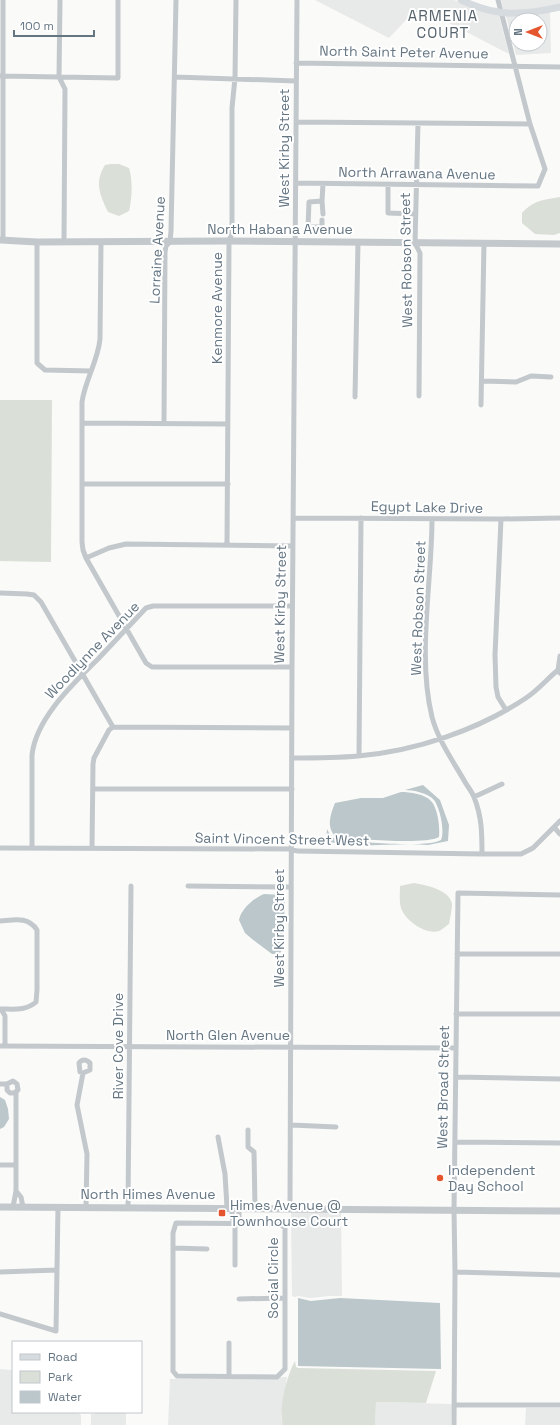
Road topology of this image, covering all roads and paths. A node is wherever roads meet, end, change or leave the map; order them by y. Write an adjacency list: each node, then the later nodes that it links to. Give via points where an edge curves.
1 (2, 0): 14 (street)
2 (60, 0): 15 (street)
3 (118, 0): 15 (street, via 118,78)
4 (176, 0): 16 (street, Lorraine Avenue)
5 (236, 0): 17 (street, Kenmore Avenue)
6 (296, 0): 11 (street, West Kirby Street)
7 (461, 0): 10 (main road)
8 (498, 0): 10 (street)
9 (560, 7): 10 (main road, via 515,14)
10 (502, 13): 12 (street)
11 (296, 63): 12 (street, North Saint Peter Avenue); 18 (street, West Kirby Street)
12 (516, 66): 13 (street, North Saint Peter Avenue); 21 (street)
13 (560, 67)
14 (2, 76): 15 (street); 28 (street)
15 (59, 77): 29 (street, via 65,89)
16 (175, 77): 17 (street); 34 (street, Lorraine Avenue)
17 (235, 78): 18 (street); 30 (street, Kenmore Avenue, via 232,108 232,233)
18 (296, 81): 19 (street, West Kirby Street)
19 (296, 122): 20 (street); 22 (street, West Kirby Street)
20 (418, 123): 21 (street); 25 (street, West Robson Street)
21 (530, 124): 25 (street, North Arrawana Avenue, via 546,169 538,186)
22 (296, 183): 23 (street, North Arrawana Avenue); 31 (street, West Kirby Street)
23 (323, 184): 24 (street, North Arrawana Avenue); 26 (street)
24 (388, 185): 25 (street, North Arrawana Avenue); 27 (street, via 388,213)
25 (416, 186): 27 (street, West Robson Street)
26 (322, 201): 26 (street, via 309,202 308,227 322,228)
27 (416, 214): 36 (street, West Robson Street)
28 (1, 240): 32 (street, North Habana Avenue)
29 (64, 241): 32 (street, North Habana Avenue); 33 (street, North Habana Avenue)
30 (229, 241): 31 (street, North Habana Avenue); 34 (street, North Habana Avenue); 47 (street, Kenmore Avenue)
31 (296, 241): 35 (street, North Habana Avenue); 50 (street, West Kirby Street)
32 (37, 242): 39 (street, via 37,364 45,370)
33 (101, 242): 34 (street, North Habana Avenue); 39 (street, via 100,340)
34 (170, 242): 46 (street, Lorraine Avenue, via 166,246)
35 (358, 242): 36 (street, North Habana Avenue); 43 (street)
36 (415, 243): 37 (street, North Habana Avenue); 42 (street, West Robson Street, via 420,253)
37 (484, 243): 38 (street, North Habana Avenue); 41 (street)
38 (560, 244)
39 (91, 371): 45 (street, via 84,391)
40 (551, 377): 41 (street, via 531,376 516,382)
41 (482, 381): 44 (street)
42 (419, 396)
43 (355, 397)
44 (481, 405)
45 (82, 423): 46 (street); 48 (street)
46 (164, 423): 47 (street)
47 (228, 424): 49 (street, Kenmore Avenue)
48 (82, 484): 49 (street); 57 (street, via 82,542)
49 (228, 484): 55 (street, Kenmore Avenue)
50 (293, 518): 51 (street, Egypt Lake Drive); 56 (street, West Kirby Street)
51 (362, 518): 53 (street, Egypt Lake Drive); 69 (street)
52 (560, 518): 54 (street, Egypt Lake Drive)
53 (432, 519): 54 (street, Egypt Lake Drive); 68 (street, West Robson Street, via 426,669 432,718)
54 (501, 520): 65 (street, via 495,662 498,697)
55 (228, 545): 56 (street); 57 (street, via 126,544)
56 (293, 546): 59 (street, West Kirby Street)
57 (86, 558): 60 (street)
58 (0, 593): 64 (street, via 34,595 41,602)
59 (292, 606): 60 (street, Woodlynne Avenue, via 153,606 146,608); 62 (street, West Kirby Street)
60 (126, 629): 62 (street, via 146,663 152,667); 64 (street, Woodlynne Avenue)
61 (560, 656): 63 (street)
62 (292, 667): 67 (street, West Kirby Street)
63 (559, 671): 65 (street)
64 (83, 674): 66 (street); 79 (street, Woodlynne Avenue, via 49,713 33,747)
65 (506, 710): 68 (street)
66 (113, 727): 67 (street); 72 (street, via 94,758)
67 (292, 728): 70 (street, West Kirby Street)
68 (441, 739): 69 (street); 74 (street, West Robson Street)
69 (359, 756): 70 (street)
70 (292, 758): 73 (street, West Kirby Street)
71 (502, 784): 74 (street)
72 (93, 789): 73 (street); 80 (street)
73 (292, 789): 81 (street, West Kirby Street)
74 (474, 797): 82 (street, West Robson Street, via 482,826)
75 (560, 821): 76 (street, Saint Vincent Street West)
76 (554, 827): 77 (street); 82 (street, Saint Vincent Street West, via 533,848 521,854)
77 (560, 834)
78 (0, 848): 79 (street, Saint Vincent Street West)
79 (32, 848): 80 (street, Saint Vincent Street West)
80 (92, 848): 81 (street, Saint Vincent Street West)
81 (291, 849): 82 (street, Saint Vincent Street West); 85 (street, West Kirby Street)
82 (482, 854)
83 (131, 886): 94 (street, River Cove Drive)
84 (188, 886): 85 (street)
85 (291, 887): 95 (street, West Kirby Street)
86 (560, 895): 88 (street, West Broad Street, via 458,893)
87 (0, 921): 90 (street, via 25,920 33,923 37,930 36,1002 23,1009)
88 (457, 954): 89 (street); 91 (street, West Broad Street)
89 (560, 954)
90 (1, 1010): 93 (street, via 5,1016)
91 (456, 1014): 92 (street); 96 (street, West Broad Street)
92 (560, 1014)
93 (2, 1046): 94 (street, North Glen Avenue)
94 (130, 1046): 95 (street, North Glen Avenue); 117 (street, River Cove Drive)
95 (290, 1047): 96 (street, North Glen Avenue); 103 (street, West Kirby Street)
96 (456, 1048): 98 (street, West Broad Street)
97 (83, 1074): 116 (street, via 77,1105 87,1154)
98 (456, 1077): 99 (street); 107 (street, West Broad Street)
99 (560, 1079)
100 (0, 1084): 101 (street)
101 (7, 1084): 102 (street, via 8,1092); 102 (street, via 15,1082 18,1086)
102 (16, 1092): 109 (street)
103 (291, 1125): 104 (street); 120 (street, West Kirby Street)
104 (336, 1127)
105 (248, 1130): 119 (street, via 248,1147 254,1152)
106 (218, 1138): 118 (street)
107 (455, 1142): 108 (street); 121 (street, West Broad Street)
108 (560, 1143)
109 (15, 1164): 110 (street); 111 (street)
110 (0, 1165)
111 (16, 1191): 113 (street); 114 (street, via 21,1197)
112 (0, 1207): 113 (street, North Himes Avenue)
113 (13, 1207): 114 (street, North Himes Avenue)
114 (23, 1207): 115 (street, North Himes Avenue)
115 (58, 1207): 116 (street, North Himes Avenue); 127 (street)
116 (86, 1207): 117 (street, North Himes Avenue)
117 (128, 1207): 118 (street, North Himes Avenue)
118 (233, 1208): 119 (street, North Himes Avenue); 123 (street, via 239,1218)
119 (255, 1208): 120 (street, North Himes Avenue)
120 (290, 1208): 121 (street, North Himes Avenue)
121 (454, 1210): 122 (street, North Himes Avenue); 129 (street, West Broad Street)
122 (560, 1211)
123 (235, 1223): 124 (street, Social Circle, via 176,1223 173,1233); 126 (street); 131 (street, Social Circle, via 280,1224 284,1228)
124 (174, 1248): 125 (street); 135 (street, Social Circle, via 173,1371 177,1376)
125 (207, 1249)
126 (235, 1265)
127 (57, 1270): 128 (street); 133 (street, via 56,1331)
128 (0, 1272)
129 (455, 1272): 130 (street); 136 (street, West Broad Street)
130 (560, 1275)
131 (284, 1298): 132 (street); 135 (street, Social Circle, via 285,1369 277,1377)
132 (239, 1299)
133 (0, 1314)
134 (229, 1343): 135 (street)
135 (229, 1376)
136 (455, 1405): 137 (street); 138 (street, West Broad Street)
137 (560, 1405)
138 (454, 1425)

